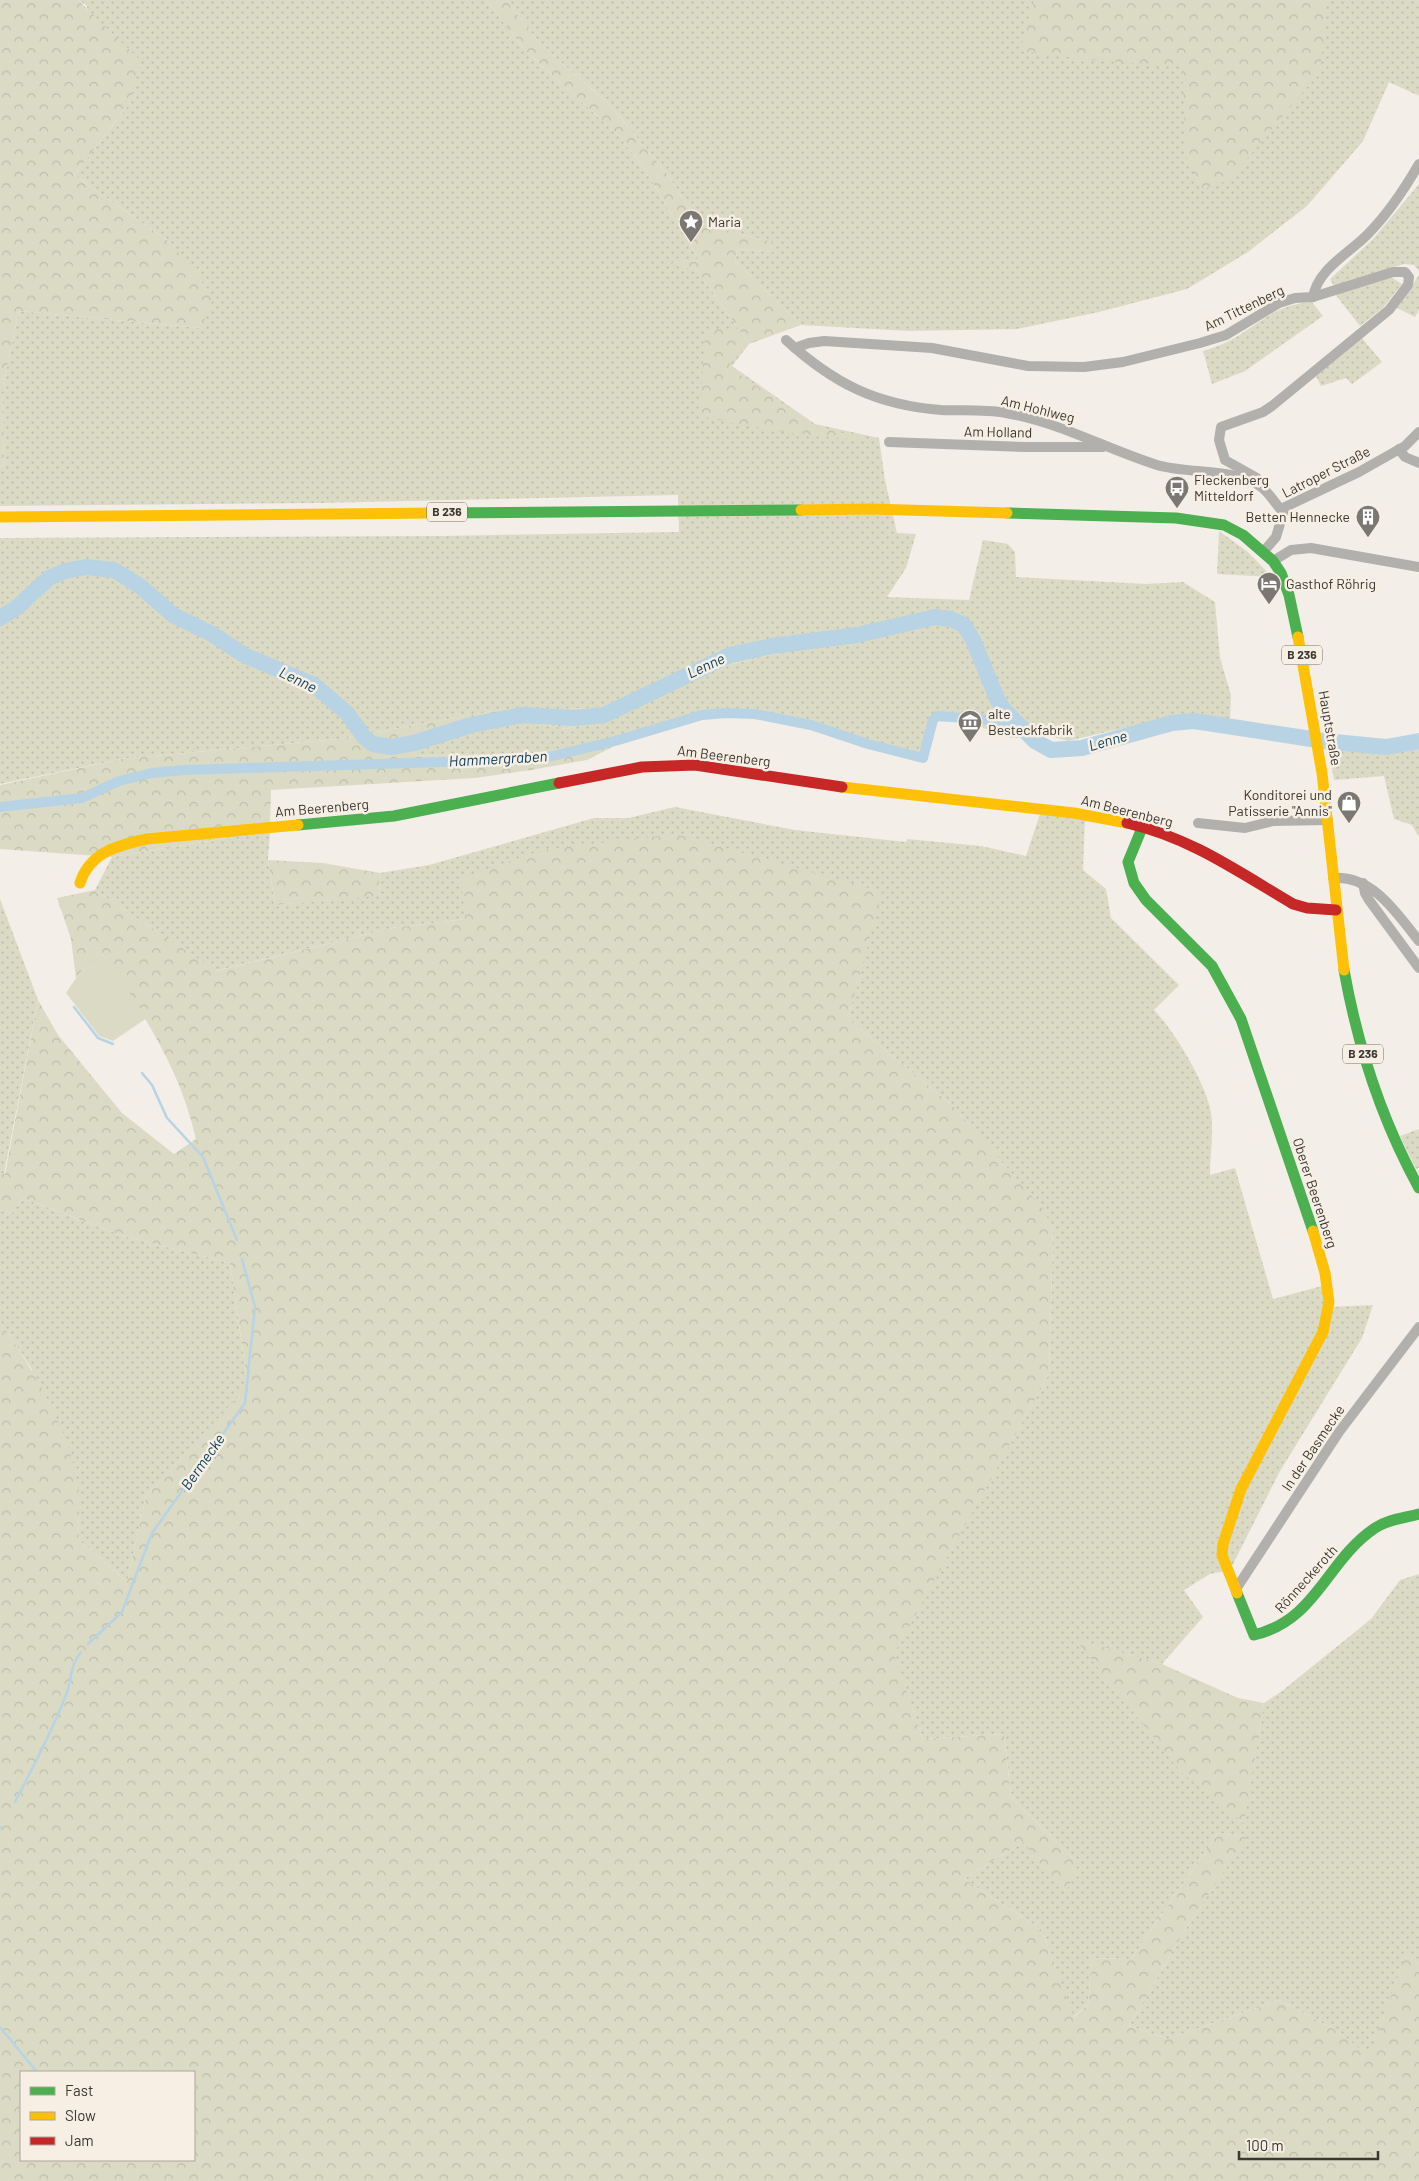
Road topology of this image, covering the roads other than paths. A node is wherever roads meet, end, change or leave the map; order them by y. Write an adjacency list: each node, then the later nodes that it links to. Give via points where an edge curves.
1 (1419, 164): 2 (street, via 1401,195 1368,234 1318,279)
2 (1313, 297): 4 (street, Am Tittenberg, via 1295,298 1279,304 1226,335 1200,343 1124,362 1084,367 1028,366 911,346 824,341 809,342); 10 (street, Am Tittenberg, via 1393,272 1402,271 1409,277 1408,284 1389,310 1272,406 1221,427 1219,440 1225,460 1257,478)
3 (786, 340): 4 (street, Am Hohlweg)
4 (795, 348): 7 (street, Am Hohlweg, via 826,374 878,398 922,408 1005,413 1078,433)
5 (1419, 432): 8 (street, Latroper Straße)
6 (889, 442): 7 (street, Am Holland)
7 (1107, 447): 10 (street, Am Hohlweg, via 1158,465 1239,477)
8 (1399, 449): 9 (street, via 1405,457); 11 (street, Latroper Straße, via 1360,472 1289,504)
9 (1419, 463)
10 (1260, 486): 11 (street, Am Hohlweg)
11 (1283, 512): 13 (street, Latroper Straße, via 1276,537)
12 (0, 517): 13 (street, Hauptstraße / B 236, via 871,509 1019,512 1206,521 1233,528)
13 (1264, 551): 14 (street, Hauptstraße / B 236)
14 (1273, 561): 15 (street, via 1291,550 1312,548); 16 (street, Hauptstraße / B 236, via 1289,595 1315,728)
15 (1419, 567)
16 (1328, 820): 17 (street, via 1273,820 1245,828); 19 (street, Hauptstraße / B 236)
17 (1202, 824)
18 (1142, 828): 20 (street, Am Beerenberg, via 1074,813 867,790 695,765 663,765 394,816 147,839 98,856 85,869); 22 (street, Am Beerenberg, via 1197,847 1293,904); 28 (street, Oberer Beerenberg, via 1130,856 1130,876 1146,900 1212,966 1241,1019 1304,1202 1329,1292 1323,1332 1241,1490 1223,1544 1224,1562)
19 (1333, 878): 21 (street, via 1354,878); 22 (street, Hauptstraße / B 236)
20 (80, 883)
21 (1363, 883): 23 (street, via 1384,900); 24 (street, via 1369,900)
22 (1336, 910): 25 (street, Hauptstraße / B 236, via 1348,992 1372,1086 1405,1164)
23 (1419, 941)
24 (1419, 968)
25 (1419, 1188)
26 (1419, 1327): 28 (street, In der Basmecke, via 1339,1432)
27 (1419, 1514): 28 (street, Rönneckeroth, via 1374,1529 1339,1563 1296,1616 1277,1631 1254,1636)
28 (1236, 1589)

